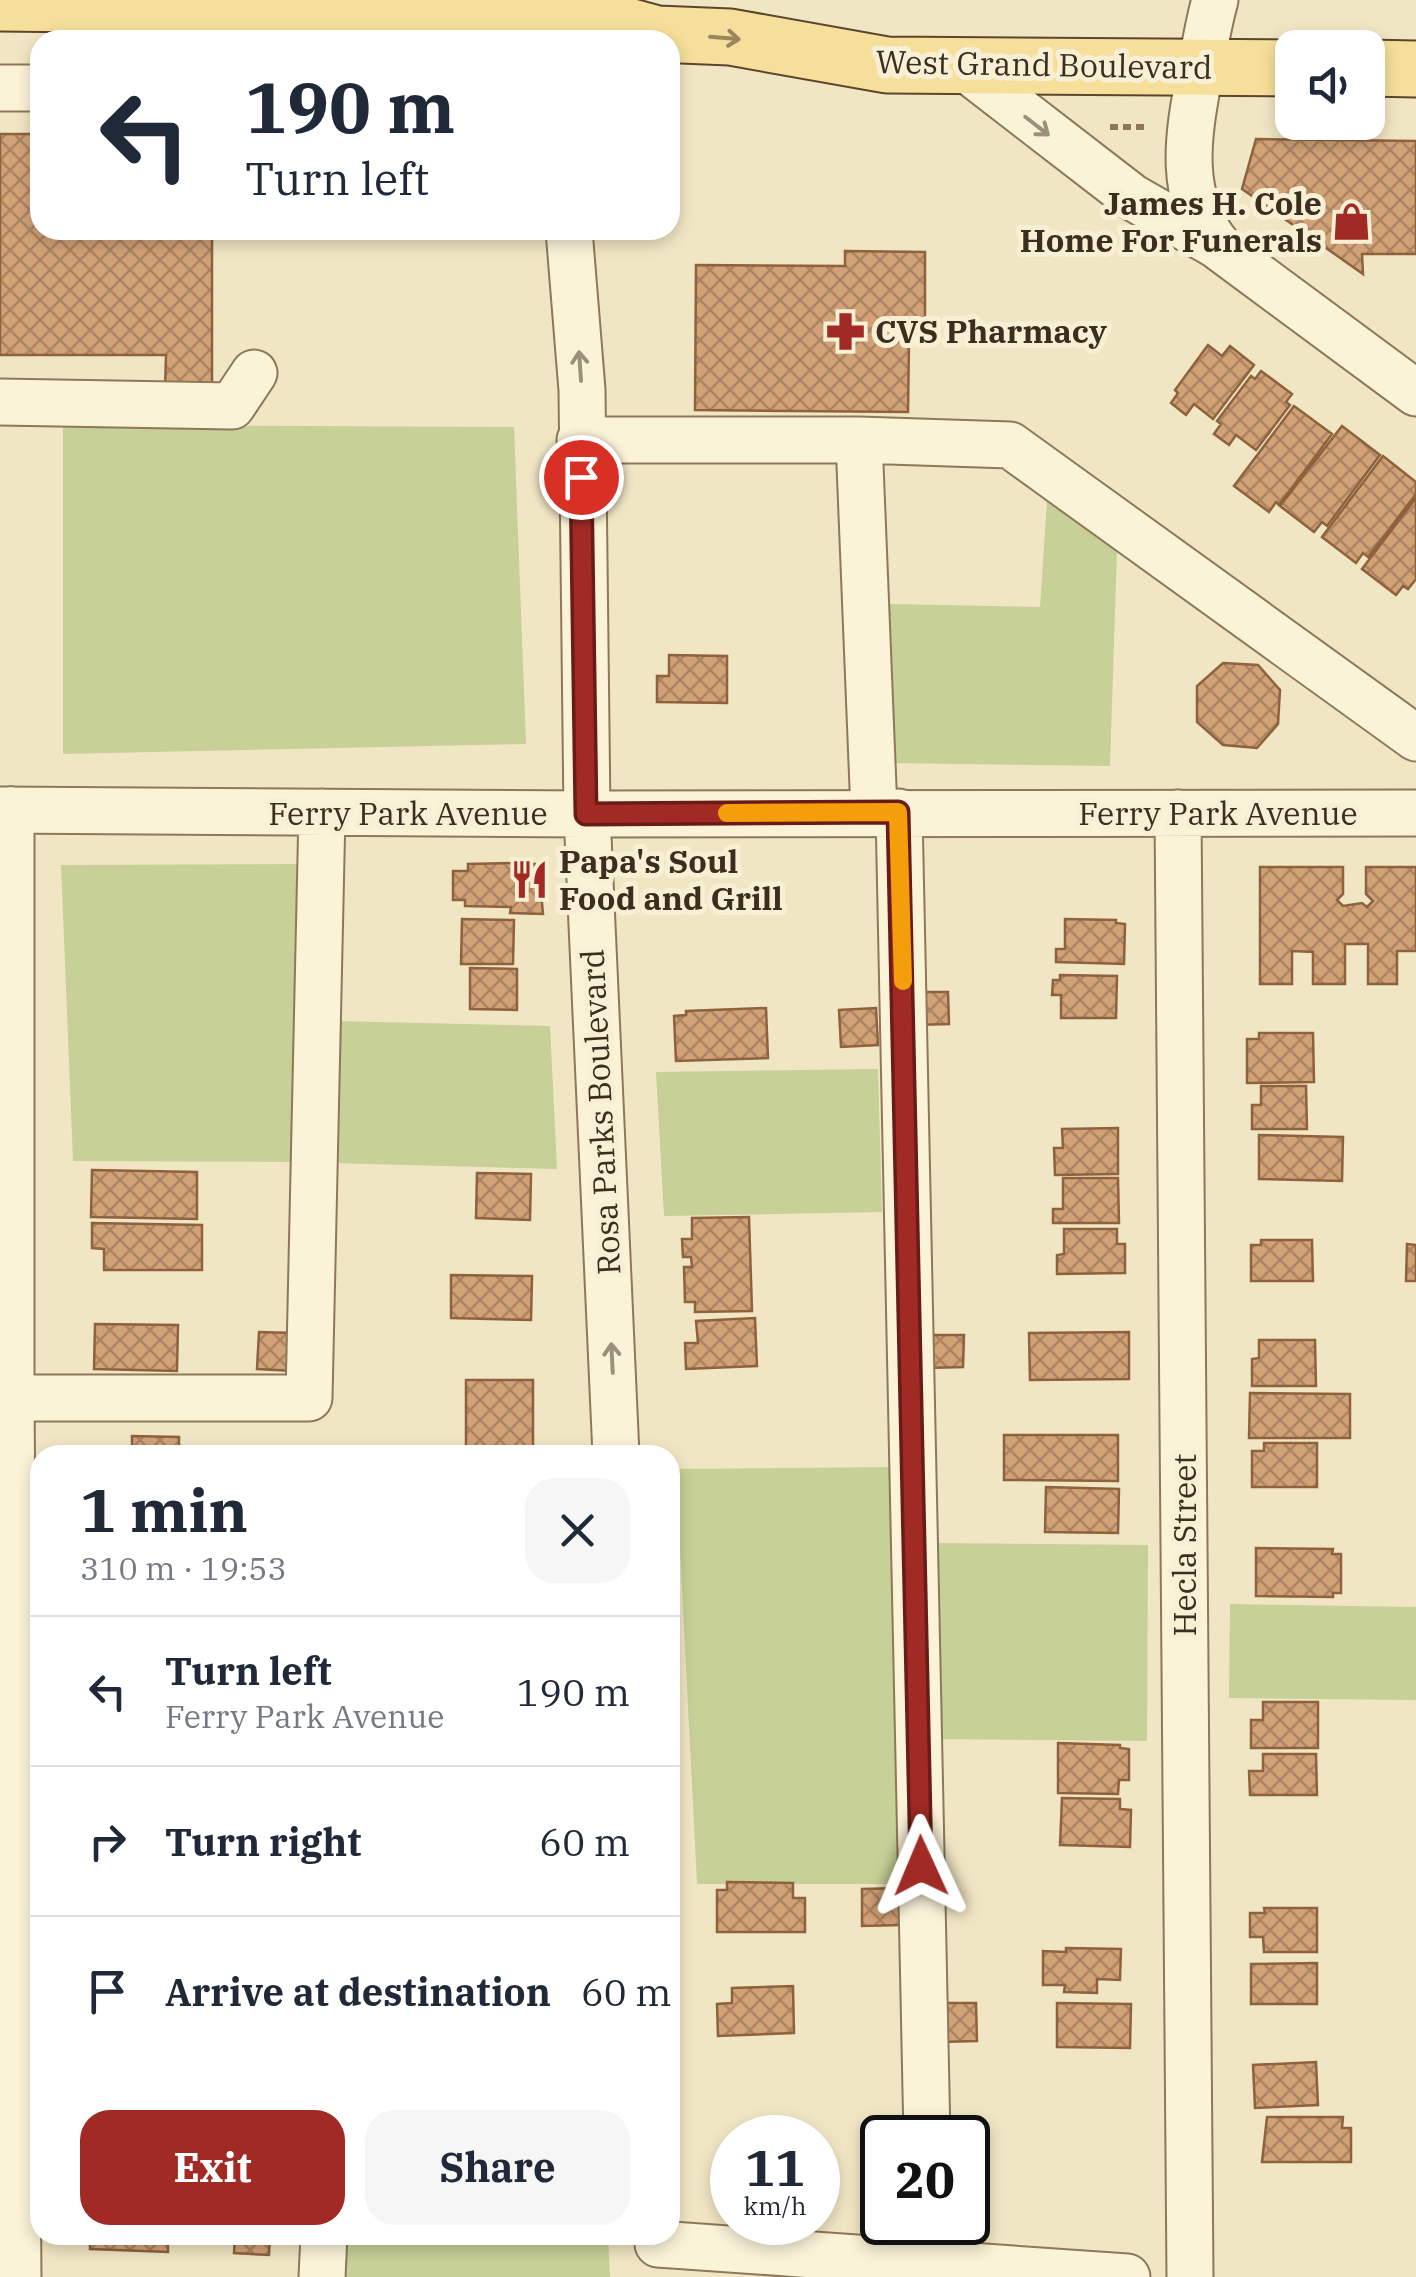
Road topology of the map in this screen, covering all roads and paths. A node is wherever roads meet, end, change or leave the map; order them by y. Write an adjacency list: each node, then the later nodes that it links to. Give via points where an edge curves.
1 (616, 0): 4 (main road, West Grand Boulevard)
2 (0, 3): 4 (main road, West Grand Boulevard)
3 (1213, 5): 9 (street)
4 (537, 11): 5 (street); 6 (main road, West Grand Boulevard, one-way to 6)
5 (460, 30)
6 (636, 30)
7 (680, 35): 8 (main road, West Grand Boulevard, one-way to 8, via 730,37 887,65)
8 (961, 65): 9 (main road, West Grand Boulevard); 16 (street, one-way to 16, via 1132,198)
9 (1201, 67): 10 (main road, West Grand Boulevard); 16 (street, via 1188,132 1189,176 1202,223)
10 (1275, 68)
11 (1385, 68): 12 (main road)
12 (1416, 69)
13 (0, 88): 14 (street)
14 (30, 88)
15 (571, 240): 20 (street, Rosa Parks Boulevard, one-way to 15)
16 (1220, 248): 18 (street)
17 (254, 373): 19 (street, via 232,406)
18 (1416, 393)
19 (0, 402)
20 (580, 440): 21 (street); 28 (street, Rosa Parks Boulevard)
21 (859, 440): 22 (street, via 1010,446); 25 (street)
22 (1416, 738)
23 (6, 810): 24 (street, Ferry Park Avenue); 29 (street)
24 (322, 812): 28 (street, Ferry Park Avenue); 29 (street, via 308,1398)
25 (886, 812): 26 (street, Ferry Park Avenue); 28 (street, Ferry Park Avenue); 33 (street)
26 (1178, 812): 27 (street, Ferry Park Avenue); 41 (street, Hecla Street)
27 (1416, 813)
28 (586, 814): 30 (street, Rosa Parks Boulevard, one-way to 28)
29 (11, 1398): 31 (street)
30 (616, 1445)
31 (26, 1731): 32 (street)
32 (18, 2040): 38 (street)
33 (926, 2115)
34 (324, 2245): 39 (street)
35 (869, 2245): 37 (street)
36 (941, 2245): 40 (street)
37 (658, 2252)
38 (18, 2277)
39 (322, 2277)
40 (1127, 2277)
41 (1190, 2277)

